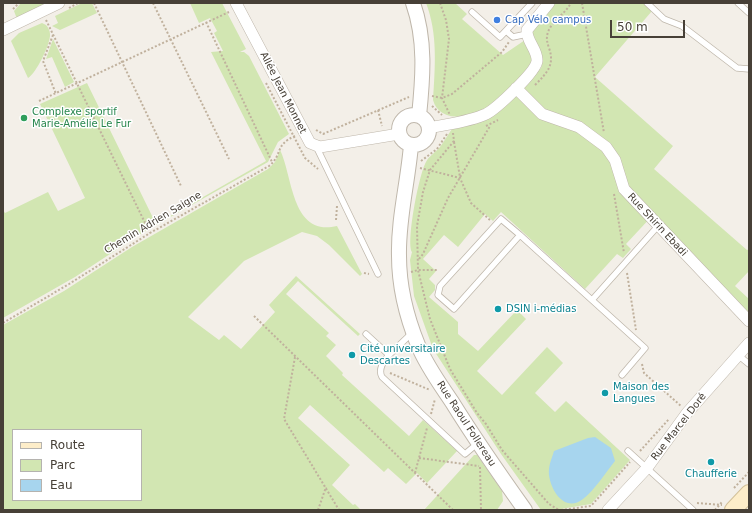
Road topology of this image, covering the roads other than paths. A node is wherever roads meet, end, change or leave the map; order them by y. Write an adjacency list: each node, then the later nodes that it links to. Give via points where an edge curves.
1 (236, 3): 19 (street, Allée Jean Monnet, via 298,135)
2 (413, 3): 15 (street, via 420,29 428,94)
3 (532, 3): 11 (lane)
4 (550, 3): 12 (street, via 529,25)
5 (647, 3): 13 (lane, via 664,19 682,26 737,68)
6 (738, 3): 9 (lane)
7 (52, 4): 10 (street)
8 (472, 12): 11 (lane, via 500,37)
9 (749, 12)
10 (3, 30)
11 (506, 31): 12 (lane, via 514,37)
12 (527, 34): 14 (street, via 537,61 531,74)
13 (749, 69)
14 (516, 88): 16 (street, via 487,114 451,128); 20 (street, Rue Shirin Ebadi, via 542,114 579,127 606,147 615,160 624,189)
15 (419, 116): 16 (street, via 426,121); 17 (street, via 411,115 404,118 399,127)
16 (429, 128): 18 (street, via 425,140)
17 (400, 134): 18 (street, via 404,141); 19 (street)
18 (411, 145): 25 (street, Rue Raoul Follereau, via 415,169 399,240 398,257)
19 (316, 146): 22 (lane)
20 (658, 226): 23 (lane); 24 (street, Rue Shirin Ebadi)
21 (520, 235): 21 (lane, via 454,309 438,295 440,286 501,219); 23 (lane)
22 (378, 274)
23 (592, 300): 31 (lane, via 645,348)
24 (749, 321)
25 (413, 332): 28 (lane); 32 (street, Rue Raoul Follereau, via 424,359)
26 (366, 334): 28 (lane)
27 (749, 343): 29 (street, Rue Marcel Doré)
28 (388, 355): 32 (lane, via 381,369 382,378 465,454)
29 (738, 355): 30 (lane); 34 (street, Rue Marcel Doré, via 687,413)
30 (749, 364)
31 (622, 375)
32 (478, 444): 37 (street, Rue Raoul Follereau)
33 (628, 450): 34 (lane)
34 (647, 468): 38 (street, Rue Marcel Doré); 39 (lane)
35 (742, 493): 36 (main road)
36 (730, 506)
37 (525, 510)
38 (608, 510)
39 (693, 510)

